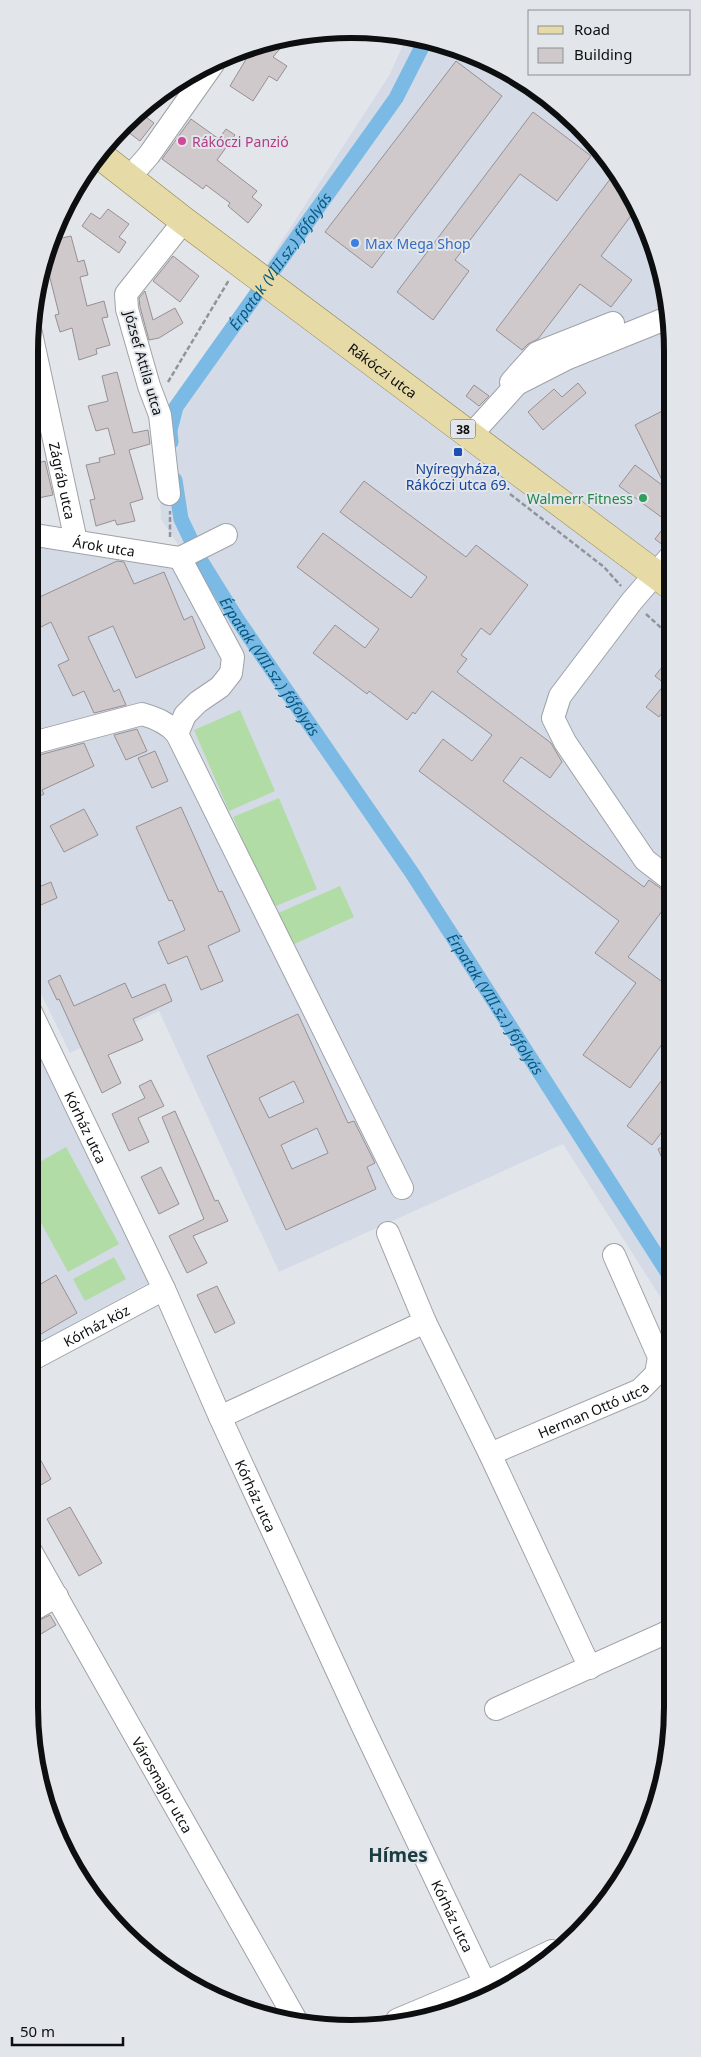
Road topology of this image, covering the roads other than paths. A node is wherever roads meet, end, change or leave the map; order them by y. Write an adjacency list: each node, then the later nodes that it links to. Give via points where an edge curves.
1 (207, 72): 3 (street)
2 (104, 158): 3 (main road, Rákóczi utca / 38)
3 (129, 178): 4 (main road, Rákóczi utca / 38)
4 (184, 221): 7 (main road, Rákóczi utca / 38, via 251,278); 8 (street, József Attila utca, via 126,294 149,386 160,415)
5 (661, 312): 7 (street, via 517,384)
6 (37, 362): 11 (street, Zágráb utca)
7 (478, 427): 13 (main road, Rákóczi utca / 38)
8 (169, 494)
9 (37, 535): 11 (street, Árok utca)
10 (226, 535): 12 (street)
11 (76, 541): 12 (street, Árok utca)
12 (174, 557): 15 (street, via 233,657 231,674 185,715)
13 (664, 570)
14 (664, 574): 17 (street, via 632,601 560,696 553,718 565,742 645,860)
15 (177, 734): 16 (street, via 158,719 142,714); 19 (street)
16 (37, 742)
17 (664, 875)
18 (37, 1025): 22 (street, Kórház utca)
19 (402, 1188)
20 (388, 1233): 23 (street)
21 (614, 1255): 26 (street, Herman Ottó utca, via 659,1357 656,1374 640,1390)
22 (164, 1289): 24 (street, Kórház köz); 25 (street, Kórház utca)
23 (425, 1322): 25 (street); 26 (street)
24 (37, 1357)
25 (220, 1417): 34 (street, Kórház utca)
26 (490, 1454): 31 (street)
27 (37, 1562): 28 (street, Városmajor utca)
28 (57, 1596): 29 (street); 36 (street, Városmajor utca)
29 (37, 1607)
30 (664, 1634): 31 (street)
31 (590, 1668): 32 (street)
32 (496, 1709)
33 (535, 1959): 34 (street)
34 (486, 1983): 35 (street)
35 (416, 2012)
36 (292, 2014)

